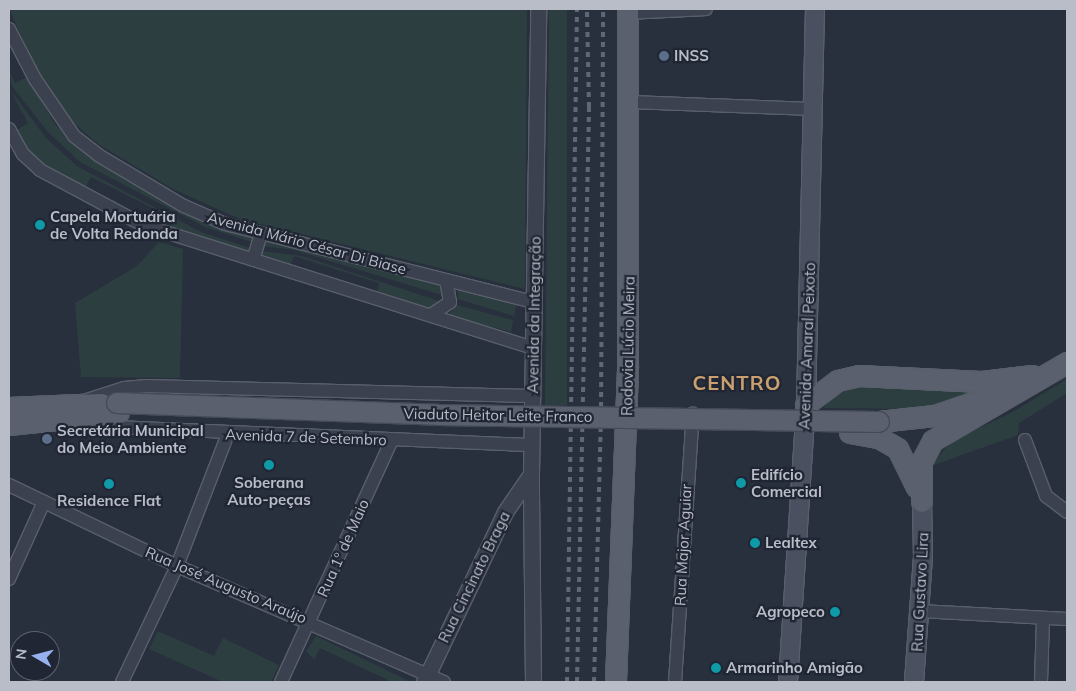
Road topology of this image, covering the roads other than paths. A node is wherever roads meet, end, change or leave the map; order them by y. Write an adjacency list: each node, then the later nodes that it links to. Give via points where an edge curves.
1 (538, 9): 12 (street, Avenida da Integração)
2 (706, 9): 4 (street)
3 (815, 9): 7 (main road, Avenida Amaral Peixoto)
4 (628, 11): 6 (main road, Rodovia Lúcio Meira)
5 (9, 28): 9 (street, Avenida Mário César Di Biase, via 55,112 86,146 184,206 225,224)
6 (630, 102): 7 (street); 49 (main road, Rodovia Lúcio Meira, via 627,447)
7 (813, 109): 23 (main road, Avenida Amaral Peixoto)
8 (9, 129): 10 (street, Avenida Mário César Di Biase, via 23,154 40,170 105,207 169,235)
9 (262, 234): 10 (street); 11 (street, Avenida Mário César Di Biase)
10 (253, 260): 13 (street, Avenida Mário César Di Biase)
11 (446, 280): 12 (street, Avenida Mário César Di Biase); 13 (street, via 450,302)
12 (534, 302): 14 (street, Avenida da Integração)
13 (431, 315): 14 (street, Avenida Mário César Di Biase)
14 (533, 348): 18 (street, Avenida da Integração)
15 (1067, 353): 17 (main road)
16 (1067, 363): 19 (main road)
17 (1033, 376): 23 (main road, via 982,382 854,377 838,382); 26 (main road, via 958,409)
18 (532, 396): 20 (street, via 147,386 124,388); 30 (street, Avenida da Integração)
19 (1009, 399): 26 (main road, via 937,424); 34 (main road, via 933,441 922,462)
20 (68, 405): 21 (main road); 22 (main road)
21 (9, 408)
22 (117, 408): 24 (main road, Avenida 7 de Setembro); 26 (main road, Viaduto Heitor Leite Franco, bridge); 26 (main road, via 850,433)
23 (806, 411): 50 (street, Rua Major Aguiar, via 698,413 690,417); 51 (main road, Avenida Amaral Peixoto)
24 (51, 423): 25 (main road, Avenida 7 de Setembro); 27 (street, Avenida 7 de Setembro, via 108,430)
25 (9, 425)
26 (879, 430): 34 (main road, via 906,459)
27 (228, 434): 28 (street, Avenida 7 de Setembro); 38 (street)
28 (392, 440): 30 (street, Avenida 7 de Setembro); 43 (street, Rua 1º de Maio)
29 (1025, 440): 36 (street, via 1046,496)
30 (531, 445): 31 (street, Avenida da Integração)
31 (530, 474): 35 (street, Rua Cincinato Braga); 37 (street, Avenida da Integração)
32 (9, 485): 33 (street, Rua José Augusto Araújo)
33 (44, 502): 38 (street, Rua José Augusto Araújo); 39 (street)
34 (922, 502): 40 (main road, Rua Gustavo Lira)
35 (505, 512): 37 (street, via 524,505); 44 (street, Rua Cincinato Braga)
36 (1067, 512)
37 (532, 516): 48 (street, Avenida da Integração)
38 (177, 566): 43 (street, Rua José Augusto Araújo); 45 (street)
39 (9, 578)
40 (920, 611): 41 (street); 52 (main road, Rua Gustavo Lira)
41 (1043, 619): 42 (street); 53 (street)
42 (1067, 620)
43 (310, 621): 44 (street, Rua José Augusto Araújo); 46 (street, Rua 1º de Maio)
44 (425, 678): 47 (street, Rua José Augusto Araújo)
45 (122, 682)
46 (281, 682)
47 (444, 682)
48 (533, 682)
49 (616, 682)
50 (675, 682)
51 (788, 682)
52 (914, 682)
53 (1041, 682)

